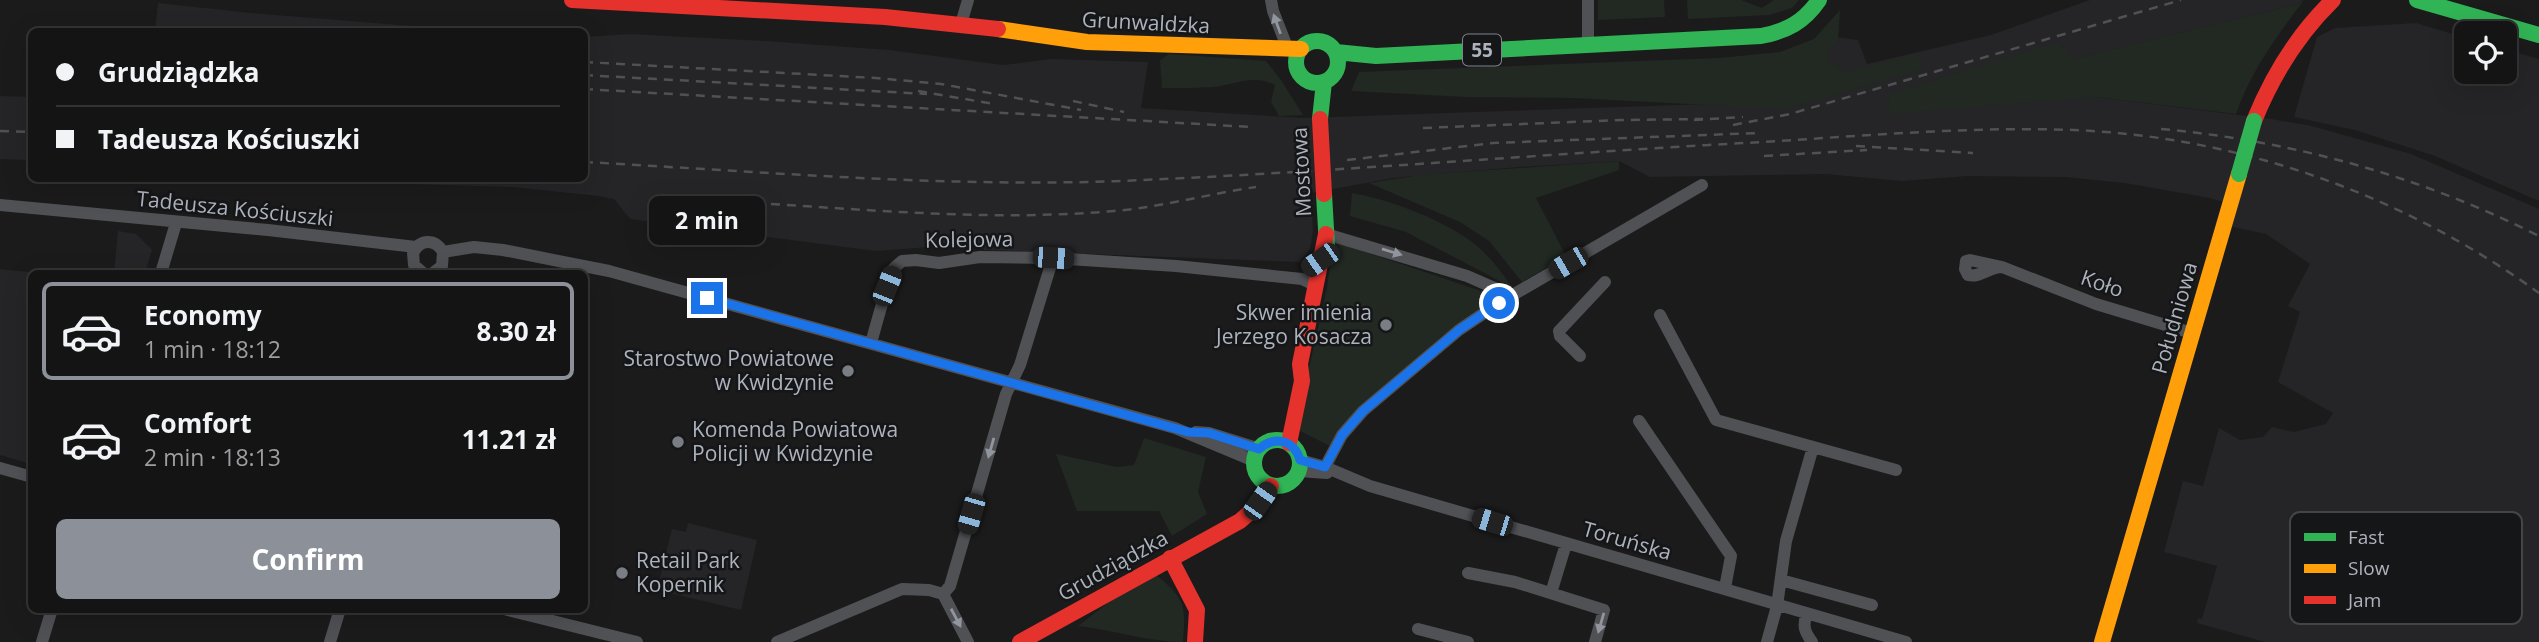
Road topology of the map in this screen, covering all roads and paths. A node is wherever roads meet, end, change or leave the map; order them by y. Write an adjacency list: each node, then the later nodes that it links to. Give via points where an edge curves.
1 (572, 0): 10 (street, Grunwaldzka / 55)
2 (968, 0): 10 (street)
3 (1271, 0): 13 (street, one-way to 3)
4 (1588, 0): 12 (street)
5 (1819, 0): 12 (street, 55, via 1806,19 1780,33)
6 (2323, 0): 9 (street, Południowa)
7 (2333, 0): 9 (street, Południowa)
8 (2417, 0): 11 (street)
9 (2313, 18): 34 (street, Południowa, bridge, via 2266,88)
10 (961, 24): 13 (street, Grunwaldzka / 55, via 1087,42)
11 (2539, 35)
12 (1588, 44): 14 (street, 55)
13 (1294, 53): 14 (street, 55, via 1315,41 1323,42); 15 (street, via 1301,77)
14 (1337, 59): 15 (street, via 1331,79)
15 (1318, 83): 19 (street, Mostowa, bridge)
16 (1702, 185): 32 (street)
17 (0, 205): 18 (street, Tadeusza Kościuszki)
18 (176, 223): 23 (street, Tadeusza Kościuszki, via 382,244); 26 (street)
19 (1326, 234): 22 (street, Mostowa); 31 (street, Mostowa, via 1323,278); 32 (street, one-way to 32, via 1467,276)
20 (443, 252): 23 (street, Tadeusza Kościuszki, via 434,242 421,243); 25 (street, via 474,247); 27 (street, via 442,265)
21 (1053, 258): 29 (street, Kolejowa); 35 (street, Kolejowa, via 902,261 887,286); 37 (street)
22 (1320, 260): 29 (street); 31 (street, Mostowa)
23 (417, 264)
24 (2002, 267): 34 (street, Koło, via 2096,304)
25 (578, 268)
26 (161, 270)
27 (436, 270)
28 (588, 271): 35 (street)
29 (1294, 278): 31 (street, Kolejowa)
30 (1605, 282): 36 (street, via 1559,331)
31 (1317, 286): 39 (street, Mostowa, via 1300,364 1293,375)
32 (1509, 297): 43 (street, via 1459,330 1363,411 1342,435)
33 (1660, 315): 40 (street, via 1716,421)
34 (2192, 333): 75 (street, Południowa)
35 (871, 343): 37 (street)
36 (1580, 356)
37 (1012, 383): 41 (street, via 1188,432 1209,433); 55 (street, one-way to 55, via 950,586)
38 (1639, 421): 53 (street, via 1731,556)
39 (1283, 442): 41 (street, via 1271,441); 42 (street, via 1294,447)
40 (1813, 447): 45 (street); 52 (street, via 1786,541)
41 (1257, 455): 48 (street, via 1256,474)
42 (1300, 465): 43 (street, Toruńska); 46 (street, Toruńska); 48 (street, via 1296,477 1285,485)
43 (1325, 467): 46 (street, Toruńska)
44 (0, 468): 47 (street)
45 (1896, 470)
46 (1339, 474): 49 (street, Toruńska)
47 (28, 476)
48 (1266, 482): 50 (street, Grudziądzka, via 1249,514)
49 (1566, 544): 53 (street, Toruńska); 54 (street)
50 (1170, 558): 68 (street, Grudziądzka); 69 (street, via 1197,610)
51 (1468, 573): 54 (street)
52 (1781, 580): 56 (street); 57 (street)
53 (1725, 588): 57 (street, Toruńska)
54 (1551, 593): 71 (street, one-way to 71, via 1604,610)
55 (943, 594): 66 (street, via 902,589); 67 (street, one-way to 67)
56 (1872, 605)
57 (1777, 606): 61 (street, Toruńska); 72 (street)
58 (51, 613): 63 (street)
59 (339, 613): 64 (street)
60 (520, 613): 65 (street)
61 (1807, 614): 73 (street, via 1804,632); 74 (street, Toruńska)
62 (1418, 629): 70 (street)
63 (42, 642)
64 (330, 642)
65 (637, 642)
66 (777, 642)
67 (968, 642)
68 (1020, 642)
69 (1195, 642)
70 (1468, 642)
71 (1595, 642)
72 (1768, 642)
73 (1812, 642)
74 (1906, 642)
75 (2102, 642)

